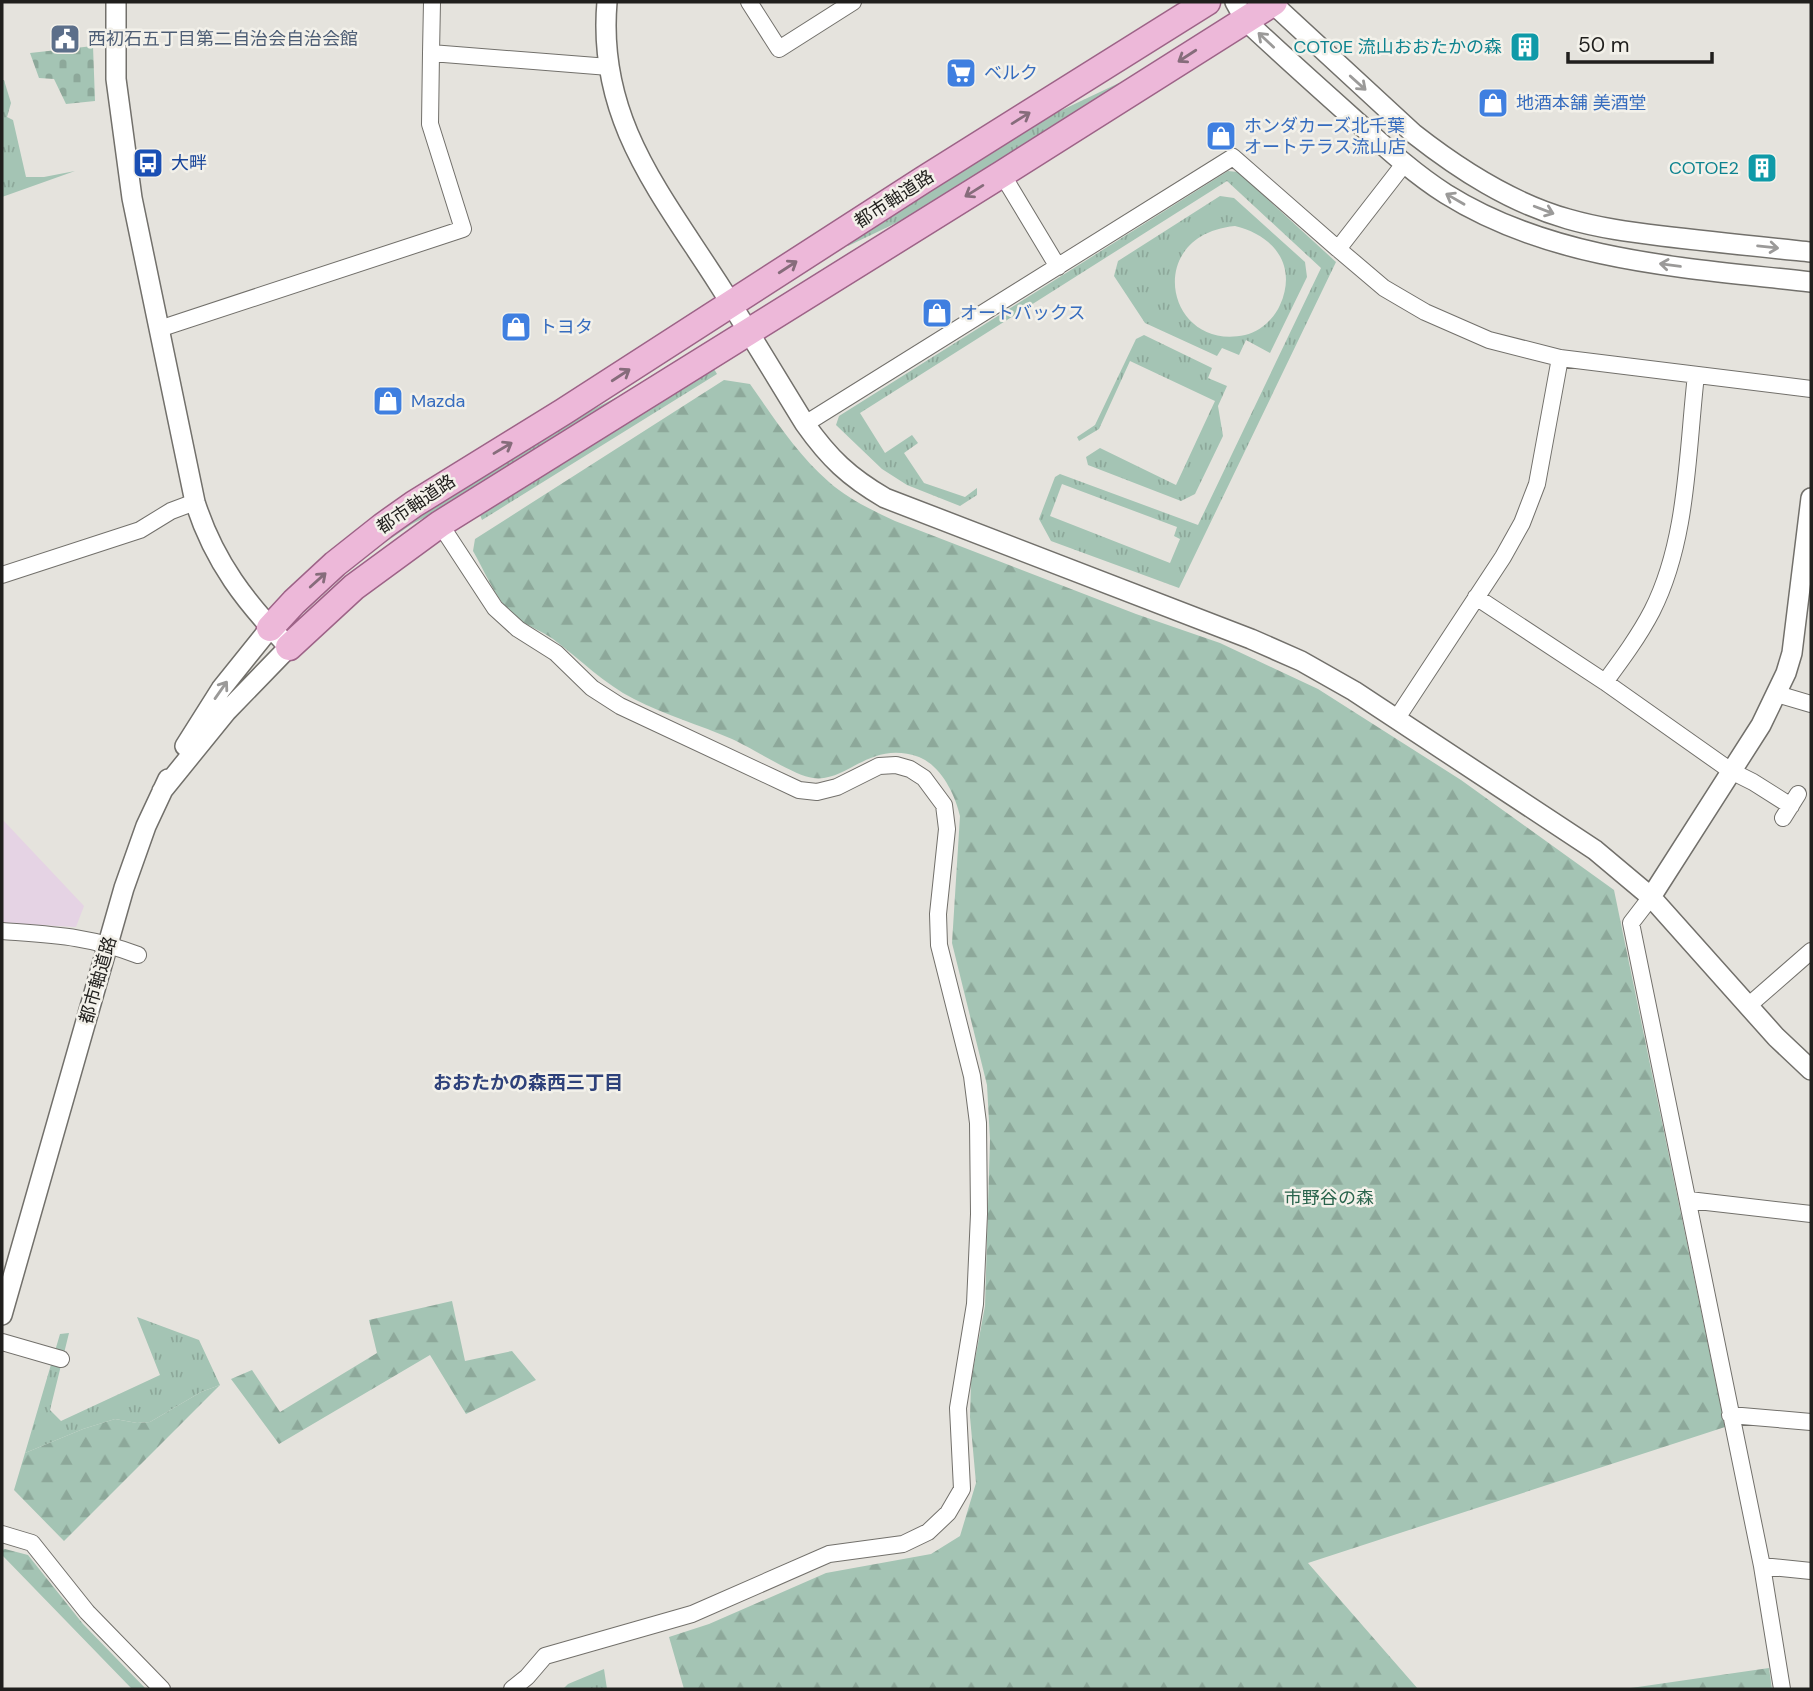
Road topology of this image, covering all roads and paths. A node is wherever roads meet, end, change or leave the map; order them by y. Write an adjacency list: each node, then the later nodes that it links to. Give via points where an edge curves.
1 (116, 2): 18 (street, via 116,79 123,136)
2 (432, 2): 9 (street)
3 (607, 2): 10 (street)
4 (749, 2): 5 (street, via 779,49)
5 (853, 2)
6 (1207, 2): 17 (main road, 都市軸道路, one-way to 6)
7 (1271, 2): 8 (main road, 都市軸道路); 14 (street, one-way to 14, via 1415,134 1468,173 1510,195 1603,228)
8 (1240, 11): 11 (street, one-way to 8); 12 (main road, 都市軸道路, one-way to 12)
9 (431, 53): 10 (street); 18 (street, via 430,124 463,229)
10 (609, 67): 17 (street, via 619,113 634,148)
11 (1404, 164): 13 (street); 16 (street, one-way to 11, via 1686,268 1574,248 1480,213)
12 (1002, 174): 15 (street); 19 (main road, 都市軸道路, one-way to 19)
13 (1338, 249): 15 (street, via 1233,157); 20 (street, via 1384,288 1426,312 1489,340)
14 (1811, 252)
15 (1058, 267): 23 (street)
16 (1811, 282)
17 (731, 304): 19 (street); 29 (main road, 都市軸道路, one-way to 17, via 314,583 383,526)
18 (159, 329): 25 (street)
19 (747, 332): 23 (street); 26 (main road, 都市軸道路)
20 (1560, 358): 21 (street); 28 (street, via 1537,484 1516,535)
21 (1696, 375): 22 (street); 31 (street, via 1681,515 1669,567 1653,609)
22 (1811, 389)
23 (805, 424): 34 (street, via 842,469 885,498 1273,648)
24 (1811, 498): 32 (street, via 1793,653)
25 (195, 502): 27 (street, via 140,530); 29 (street, via 216,555)
26 (440, 524): 30 (main road, 都市軸道路, via 354,587); 56 (street, via 495,608 620,706 799,790 837,787 878,766 896,765 924,778 944,805 947,829 939,945 972,1076 978,1123 975,1304 958,1408 962,1489 948,1513 928,1532 903,1544 829,1554 692,1614 545,1656)
27 (2, 575)
28 (1476, 597): 31 (street); 34 (street)
29 (270, 628): 30 (street); 36 (street, 都市軸道路, one-way to 29, via 213,701)
30 (289, 647): 36 (street, via 226,712)
31 (1605, 682): 35 (street)
32 (1777, 694): 33 (street); 35 (street)
33 (1811, 704)
34 (1397, 718): 38 (street, via 1595,850)
35 (1731, 771): 37 (street); 38 (street)
36 (162, 791): 40 (street, 都市軸道路, via 137,851)
37 (1791, 806)
38 (1651, 897): 43 (street); 45 (street, via 1631,923)
39 (2, 931): 40 (street)
40 (109, 943): 42 (street); 47 (street, 都市軸道路)
41 (1811, 951): 43 (street)
42 (138, 955)
43 (1748, 1006): 44 (street)
44 (1811, 1070)
45 (1689, 1200): 46 (street); 50 (street)
46 (1811, 1214)
47 (2, 1315)
48 (2, 1342): 49 (street)
49 (61, 1359)
50 (1730, 1415): 51 (street); 53 (street)
51 (1811, 1422)
52 (2, 1534): 55 (street, via 32,1543 87,1612)
53 (1762, 1566): 54 (street); 57 (street)
54 (1811, 1571)
55 (162, 1689)
56 (512, 1689)
57 (1782, 1689)

